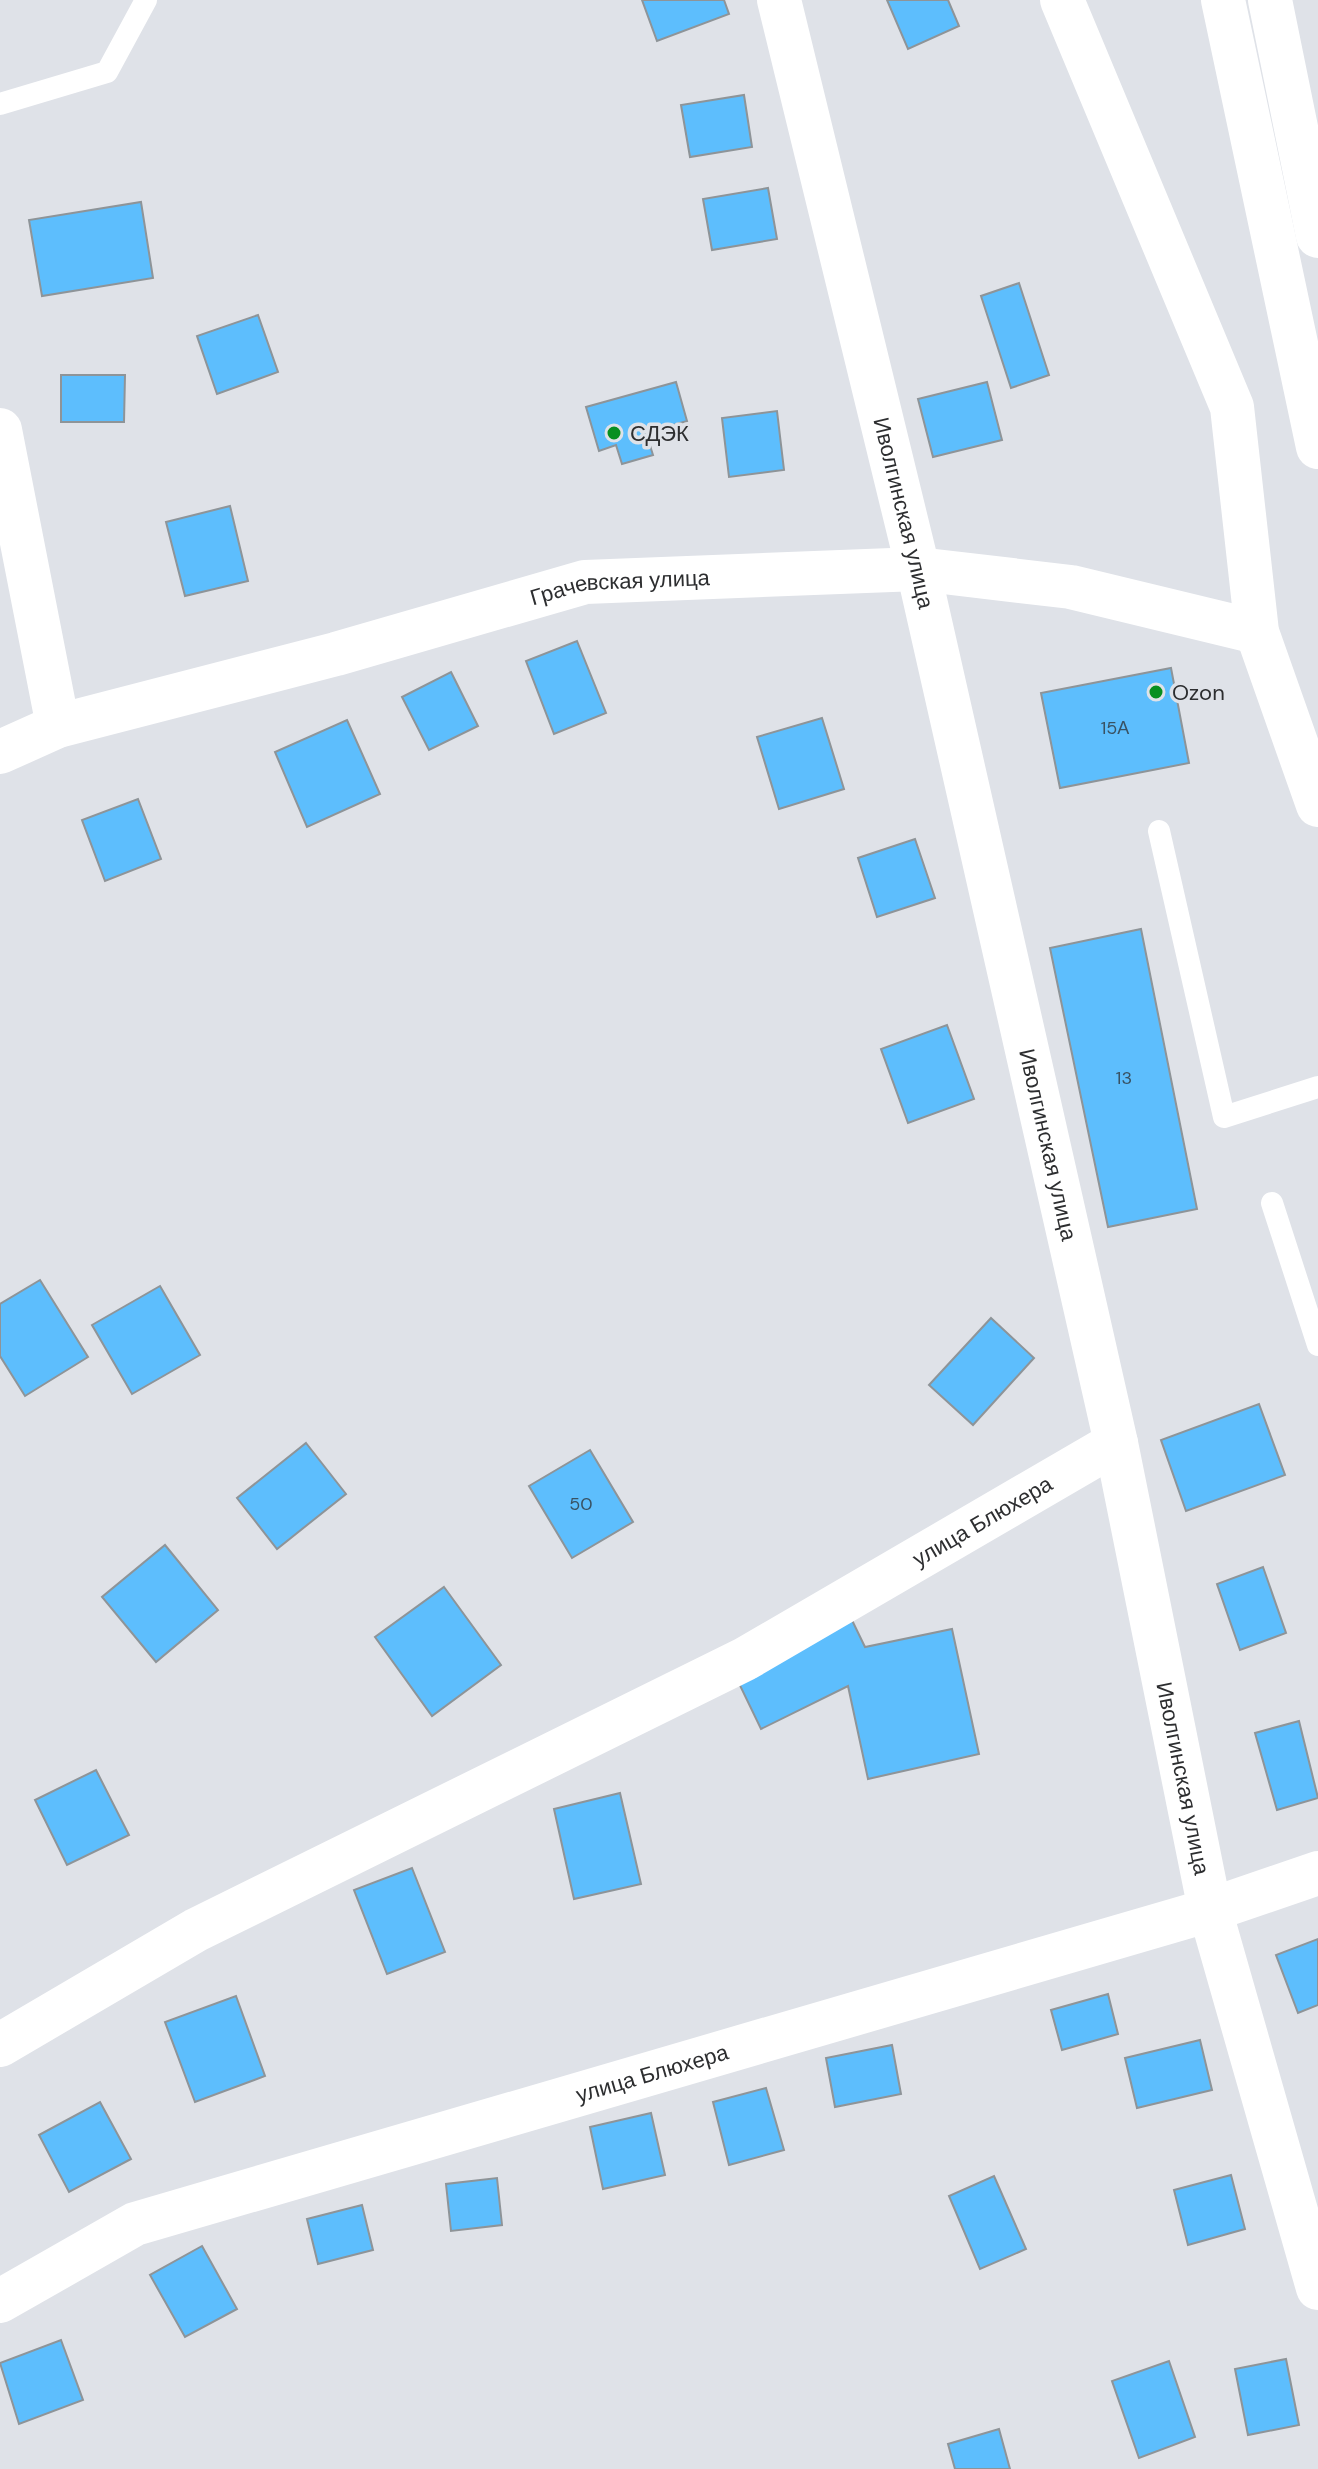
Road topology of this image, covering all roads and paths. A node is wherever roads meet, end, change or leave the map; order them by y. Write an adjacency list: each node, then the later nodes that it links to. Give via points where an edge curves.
1 (146, 0): 6 (lane, via 107,72)
2 (779, 0): 10 (street, Иволгинская улица)
3 (1062, 0): 11 (street, via 1232,407)
4 (1223, 0): 9 (street)
5 (1270, 0): 7 (street)
6 (0, 104)
7 (1318, 236)
8 (0, 430): 12 (street)
9 (1318, 447)
10 (918, 569): 11 (street, Грачевская улица, via 1071,587); 12 (street, Грачевская улица, via 585,582); 19 (street, Иволгинская улица)
11 (1257, 632): 14 (street)
12 (58, 726): 13 (street, Грачевская улица)
13 (0, 752)
14 (1318, 805)
15 (1159, 831): 16 (lane, via 1224,1117)
16 (1318, 1087)
17 (1272, 1203): 18 (lane)
18 (1318, 1345)
19 (1116, 1443): 21 (street, Иволгинская улица); 22 (street, улица Блюхера, via 745,1659 196,1930)
20 (1318, 1873): 21 (street, улица Блюхера)
21 (1210, 1910): 23 (street, Иволгинская улица); 24 (street, улица Блюхера, via 135,2224)
22 (0, 2045)
23 (1318, 2288)
24 (0, 2301)

